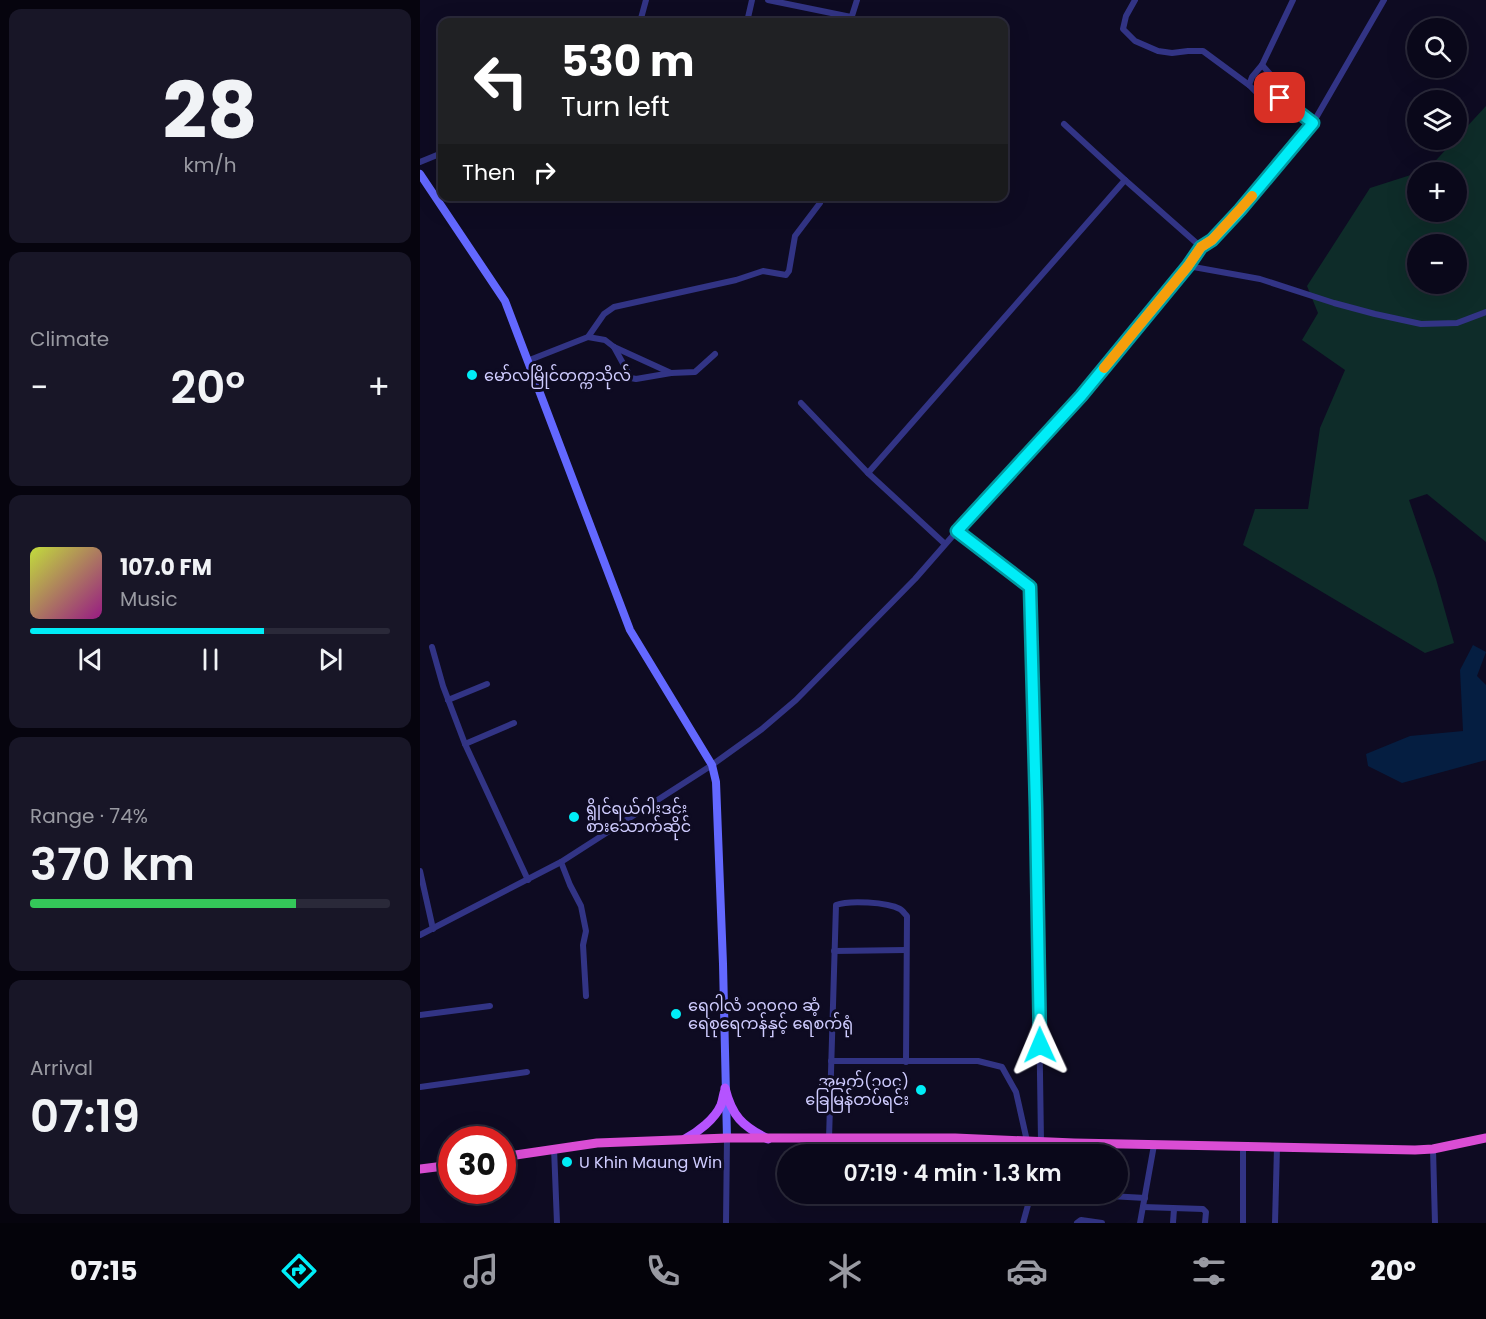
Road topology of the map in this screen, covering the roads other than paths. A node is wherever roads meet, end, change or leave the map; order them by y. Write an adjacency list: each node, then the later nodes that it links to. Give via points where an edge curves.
1 (646, 0): 8 (street)
2 (752, 0): 9 (street)
3 (768, 0): 10 (street)
4 (857, 0): 11 (street)
5 (1135, 0): 13 (street, via 1123,29 1135,41 1158,51 1203,51)
6 (1293, 0): 12 (street)
7 (1384, 0): 15 (street)
8 (641, 18)
9 (748, 18)
10 (842, 18)
11 (851, 18)
12 (1262, 65): 13 (street); 14 (street)
13 (1249, 85): 14 (street, via 1271,102)
14 (1280, 98): 15 (street)
15 (1313, 123): 24 (street, via 1240,210)
16 (1064, 124): 20 (street)
17 (438, 155): 18 (street)
18 (420, 162)
19 (420, 174): 21 (main road)
20 (1125, 180): 24 (street); 33 (street)
21 (438, 201)
22 (438, 201): 30 (main road, via 505,301)
23 (820, 203): 27 (street, via 795,236 786,275 763,271 614,307)
24 (1201, 247): 25 (street)
25 (1188, 266): 26 (street, via 1260,279 1375,315 1422,324 1456,324); 34 (street, via 1081,396)
26 (1486, 312)
27 (588, 337): 28 (street); 30 (street)
28 (614, 347): 31 (street); 31 (street, via 633,379)
29 (715, 354): 31 (street, via 695,372)
30 (527, 361): 41 (main road, via 630,630)
31 (671, 373)
32 (801, 403): 33 (street)
33 (868, 473): 35 (street)
34 (957, 531): 35 (street); 63 (street, via 1030,587)
35 (945, 544): 41 (street, via 796,699)
36 (432, 647): 38 (street)
37 (487, 684): 38 (street)
38 (448, 700): 40 (street)
39 (514, 723): 40 (street)
40 (465, 744): 44 (street)
41 (712, 765): 42 (street); 56 (main road, via 716,782)
42 (561, 862): 44 (street); 49 (street, via 586,931)
43 (420, 871): 45 (street)
44 (528, 880): 45 (street)
45 (433, 928): 46 (street)
46 (420, 935)
47 (906, 950): 48 (street); 48 (street, via 907,916 901,909 843,902 836,905); 53 (street)
48 (834, 951): 52 (street)
49 (586, 996)
50 (490, 1006): 51 (street)
51 (420, 1015)
52 (831, 1061): 53 (street); 58 (street)
53 (906, 1062): 62 (street, via 978,1061 1002,1067 1016,1092)
54 (527, 1072): 55 (street)
55 (420, 1087)
56 (725, 1088): 57 (main road); 60 (main road, via 718,1110 704,1127); 61 (main road, via 732,1110 751,1130)
57 (727, 1138): 60 (highway); 61 (highway); 79 (street)
58 (829, 1138): 61 (highway); 62 (highway)
59 (1486, 1138): 69 (highway)
60 (686, 1139): 68 (highway)
61 (768, 1139)
62 (1027, 1141): 63 (highway)
63 (1041, 1141): 64 (street); 65 (highway)
64 (1041, 1144)
65 (1154, 1145): 66 (highway); 74 (street)
66 (1243, 1146): 67 (highway); 86 (street)
67 (1277, 1147): 69 (highway); 87 (street)
68 (554, 1148): 70 (highway); 78 (street)
69 (1432, 1149): 88 (street)
70 (516, 1155)
71 (438, 1167): 72 (highway)
72 (420, 1169)
73 (1128, 1197): 74 (street)
74 (1145, 1198): 76 (street)
75 (1028, 1204): 80 (street)
76 (1143, 1207): 77 (street); 83 (street)
77 (1174, 1209): 84 (street); 85 (street, via 1203,1209)
78 (557, 1223)
79 (726, 1223)
80 (1023, 1223)
81 (1077, 1223): 82 (street)
82 (1102, 1223)
83 (1140, 1223)
84 (1173, 1223)
85 (1205, 1223)
86 (1243, 1223)
87 (1275, 1223)
88 (1435, 1223)

